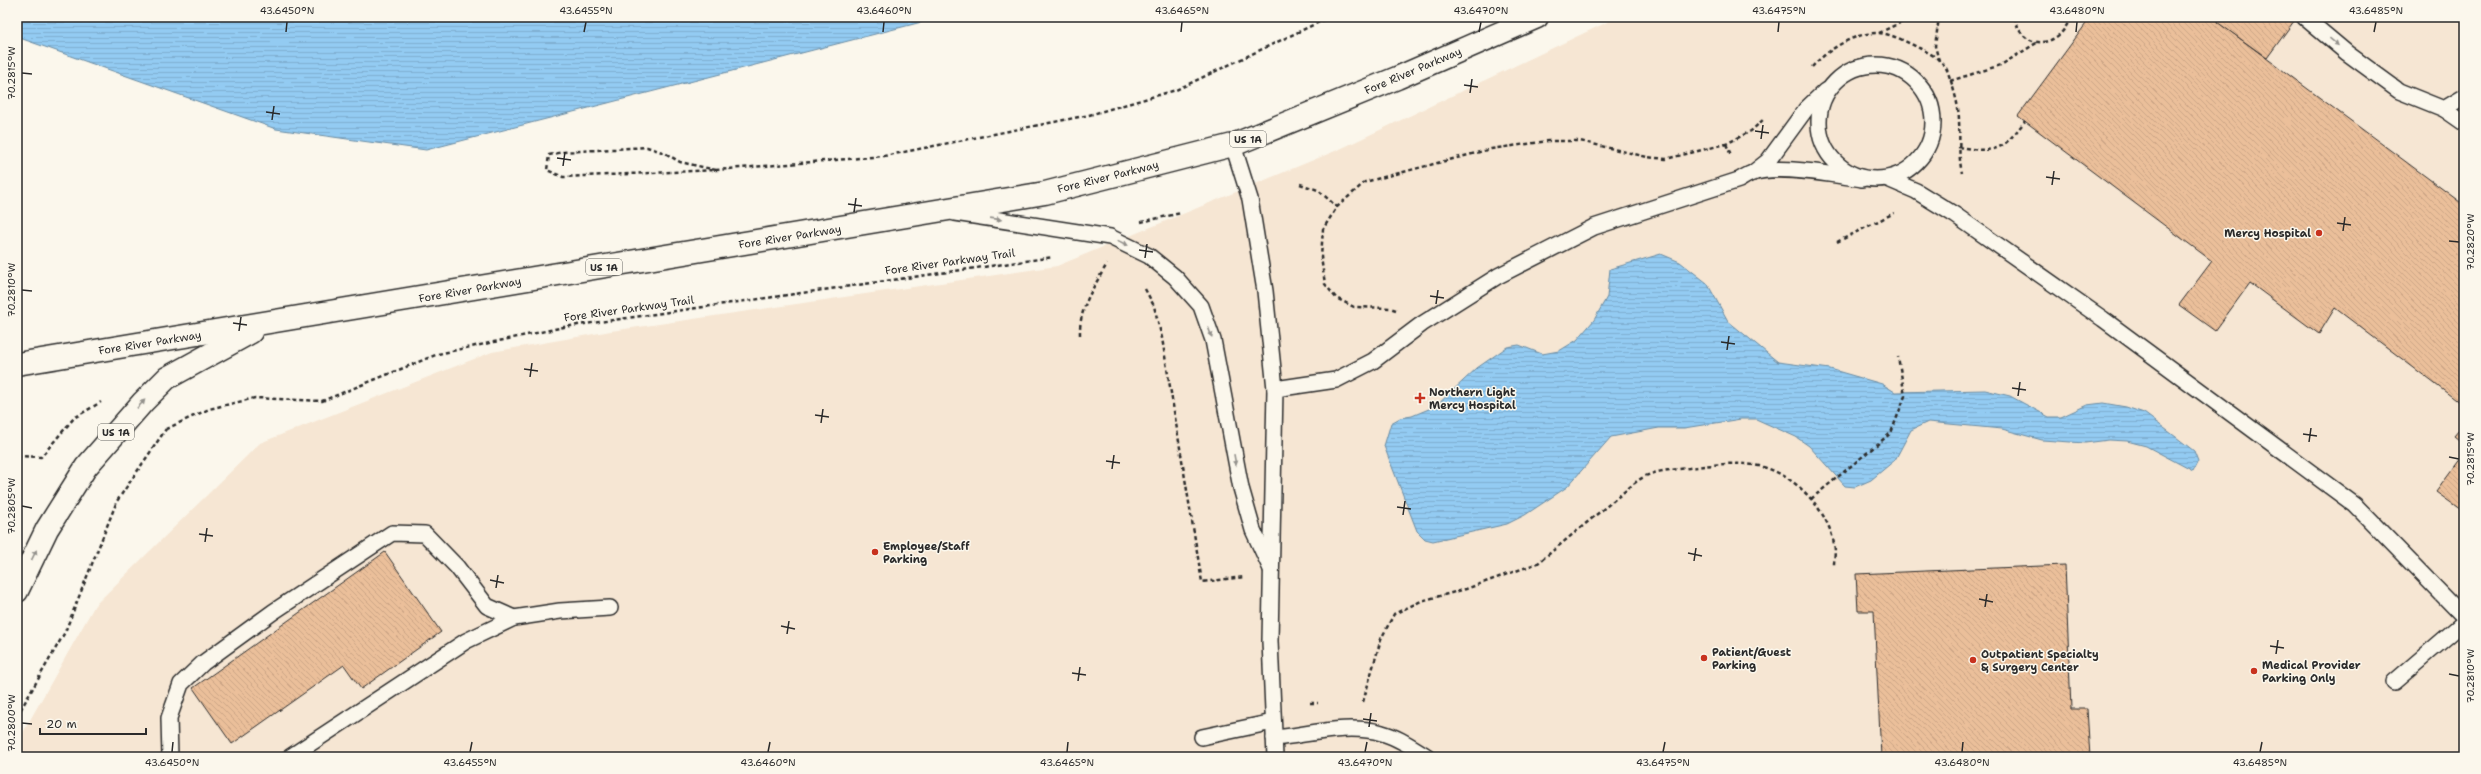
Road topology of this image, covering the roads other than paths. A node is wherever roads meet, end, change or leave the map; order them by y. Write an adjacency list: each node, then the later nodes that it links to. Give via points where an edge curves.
1 (1537, 17): 7 (main road, Fore River Parkway / US 1A)
2 (2304, 17): 5 (lane, one-way to 5, via 2399,91)
3 (1830, 87): 8 (lane, via 1806,109 1768,161); 9 (lane, via 1821,104 1819,116 1822,141 1831,158 1845,171); 10 (lane, via 1844,74 1860,67 1876,65 1908,74 1929,100 1933,116 1932,133 1927,149 1908,169)
4 (2464, 98): 5 (lane)
5 (2444, 109): 6 (lane)
6 (2464, 123)
7 (1233, 145): 11 (main road, Fore River Parkway / US 1A, via 1045,193); 14 (lane, via 1250,199 1265,290)
8 (1754, 172): 9 (lane, via 1812,172); 14 (lane, via 1739,180 1594,227 1540,253 1422,324 1373,361 1336,380)
9 (1862, 178): 10 (lane)
10 (1888, 179): 18 (lane, via 1916,191 1961,220 2103,319 2355,505)
11 (943, 211): 12 (main road, Fore River Parkway / US 1A); 15 (lane, one-way to 15, via 1110,236 1149,256 1175,277 1201,306 1213,340 1240,488 1253,530)
12 (266, 324): 13 (main road, Fore River Parkway / US 1A); 16 (main road, US 1A, one-way to 12, via 47,529 86,467 143,402 167,378)
13 (17, 364)
14 (1275, 389): 15 (lane)
15 (1272, 572): 22 (lane, via 1270,641)
16 (17, 591)
17 (610, 608): 19 (lane, via 560,611)
18 (2464, 617)
19 (514, 618): 25 (lane, via 487,606 457,567 425,534 392,533 266,617 203,663 181,684 169,718); 26 (lane, via 466,642)
20 (2464, 622): 21 (lane)
21 (2394, 682)
22 (1273, 722): 23 (lane); 24 (lane)
23 (1202, 737)
24 (1274, 738): 27 (lane); 28 (lane, via 1358,729 1382,733 1400,740)
25 (170, 757)
26 (290, 757)
27 (1275, 757)
28 (1428, 757)

